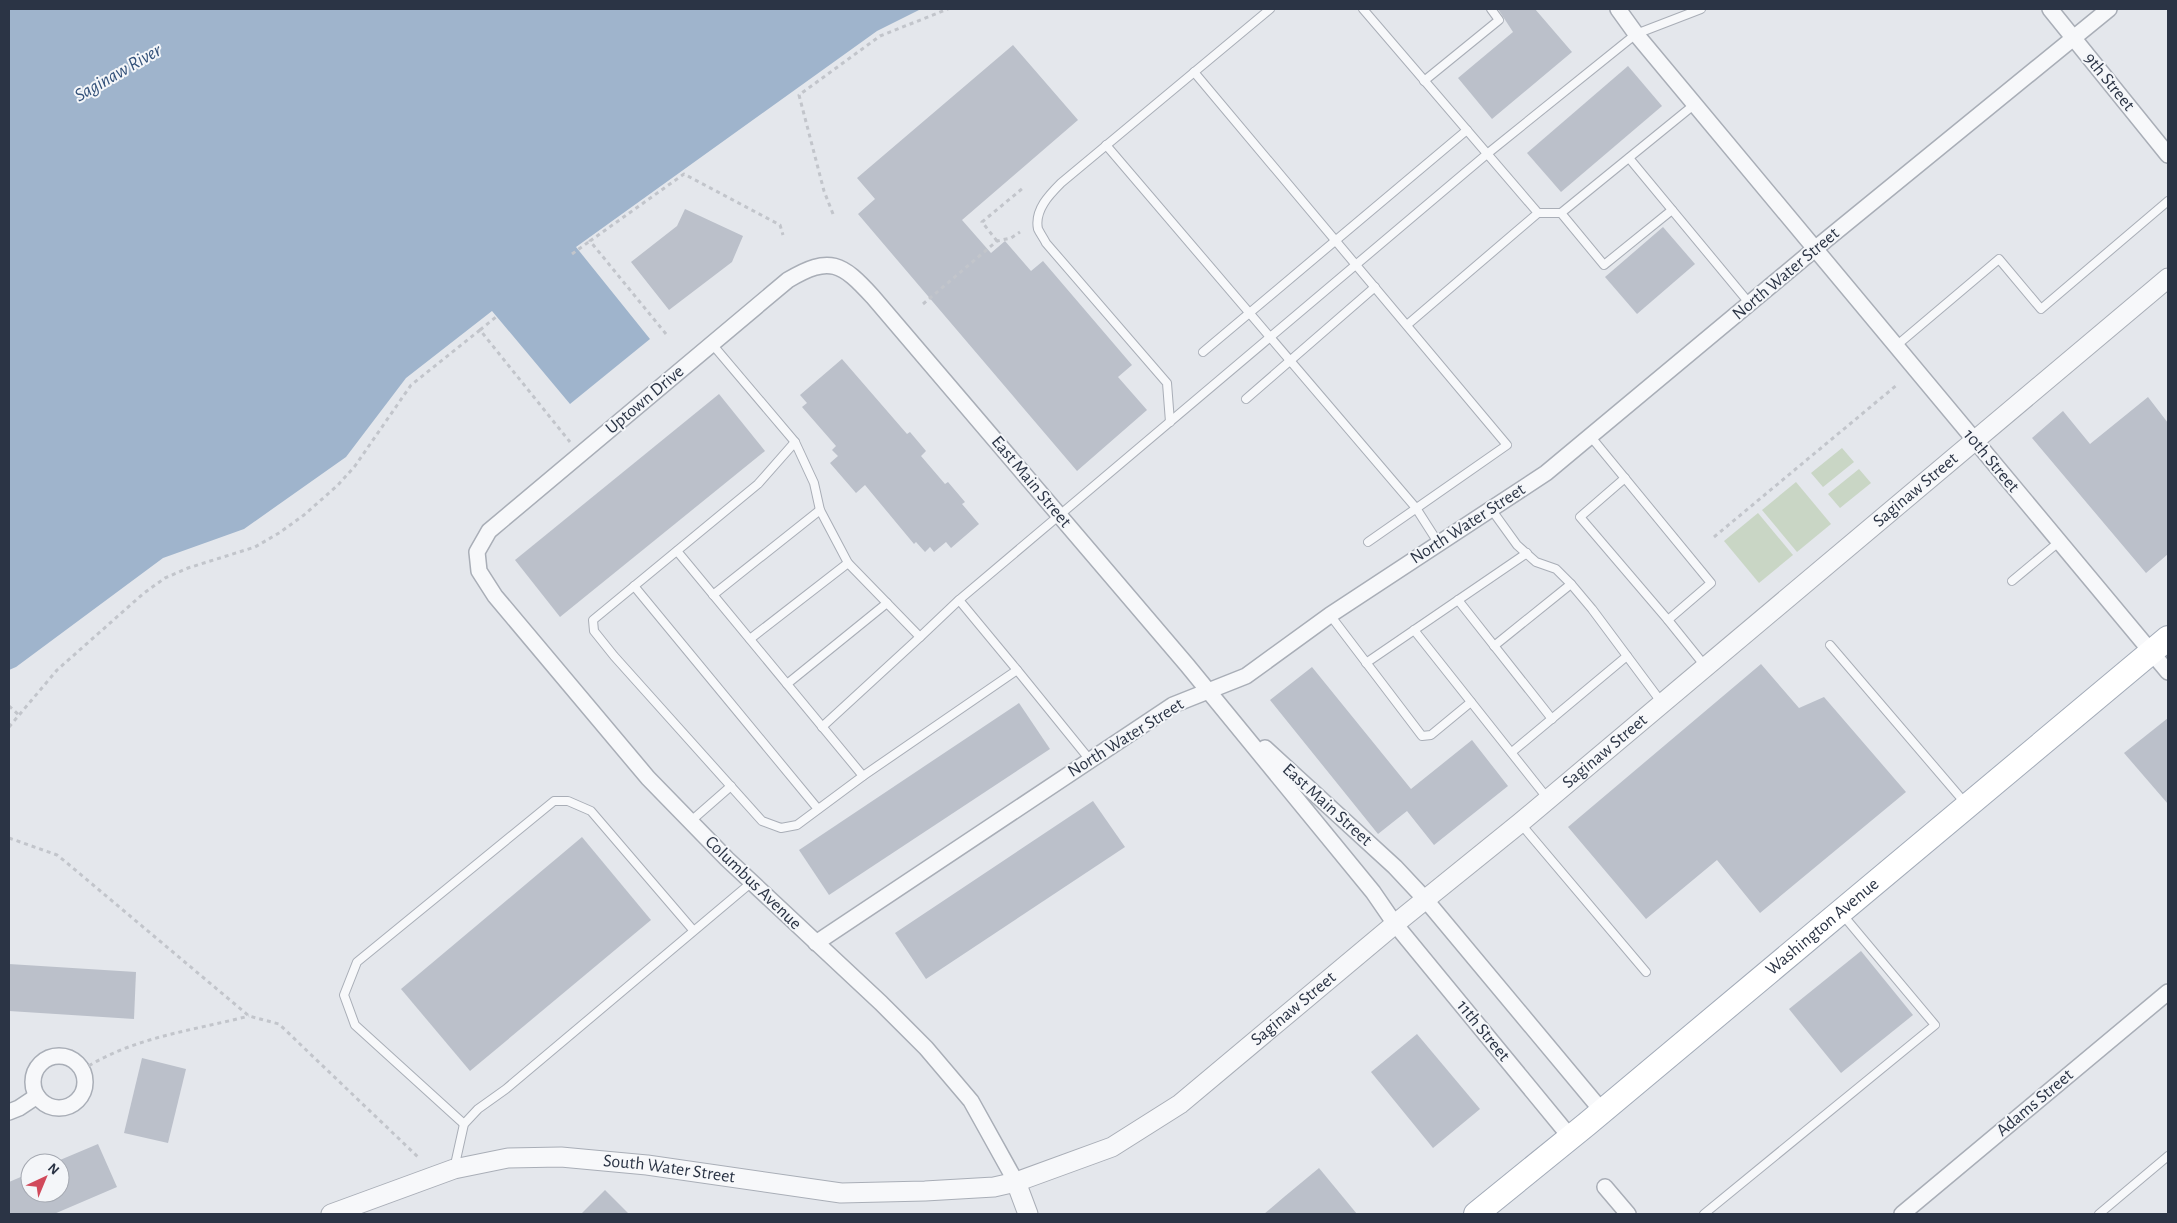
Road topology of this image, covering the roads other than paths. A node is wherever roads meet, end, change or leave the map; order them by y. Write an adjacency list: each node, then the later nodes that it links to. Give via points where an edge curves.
1 (1270, 9): 10 (lane)
2 (1363, 9): 11 (lane)
3 (1491, 9): 11 (lane, via 1500,20)
4 (1618, 9): 8 (street, 10th Street)
5 (1701, 9): 8 (lane)
6 (2050, 9): 9 (street, 9th Street)
7 (2109, 9): 9 (street, North Water Street)
8 (1636, 34): 12 (street, 10th Street); 15 (lane)
9 (2074, 37): 16 (street, 9th Street); 23 (street, North Water Street)
10 (1194, 72): 14 (lane); 22 (lane)
11 (1424, 81): 13 (lane)
12 (1695, 104): 17 (lane); 23 (street, 10th Street)
13 (1467, 130): 15 (lane); 22 (lane)
14 (1106, 145): 29 (lane); 37 (lane, via 1047,198 1038,228 1046,243 1167,383)
15 (1487, 154): 21 (lane); 25 (lane)
16 (2168, 154)
17 (1629, 158): 19 (lane); 20 (lane)
18 (2168, 201): 33 (lane, via 2041,310 1999,259)
19 (1672, 210): 20 (lane, via 1604,265); 28 (lane)
20 (1562, 212): 21 (lane)
21 (1538, 213): 30 (lane)
22 (1334, 240): 25 (lane); 29 (lane)
23 (1816, 248): 28 (street, North Water Street); 33 (street, 10th Street)
24 (824, 264): 32 (street, Uptown Drive, via 788,280); 45 (street, East Main Street, via 853,275)
25 (1356, 265): 27 (lane); 31 (lane)
26 (2168, 278): 39 (street, Saginaw Street)
27 (1375, 288): 30 (lane); 35 (lane)
28 (1750, 304): 38 (street, North Water Street)
29 (1249, 313): 31 (lane); 34 (lane)
30 (1407, 325): 42 (lane, via 1507,445)
31 (1270, 337): 35 (lane); 37 (lane)
32 (712, 344): 40 (lane); 50 (street, Uptown Drive, via 489,531)
33 (1896, 346): 39 (street, 10th Street)
34 (1203, 352)
35 (1290, 361): 36 (lane); 42 (lane)
36 (1246, 400)
37 (1170, 422): 45 (lane)
38 (1591, 436): 41 (lane); 43 (street, North Water Street, via 1546,473)
39 (1973, 440): 46 (street, 10th Street); 70 (street, Saginaw Street)
40 (796, 442): 44 (lane, via 814,484); 49 (lane, via 758,484)
41 (1625, 478): 61 (lane, via 1711,583); 61 (lane, via 1580,516)
42 (1416, 508): 47 (lane); 48 (lane)
43 (1491, 509): 48 (street, North Water Street); 51 (lane)
44 (820, 510): 52 (lane); 56 (lane)
45 (1059, 515): 57 (lane); 74 (street, East Main Street)
46 (2060, 541): 53 (lane); 66 (street, 10th Street)
47 (1368, 542)
48 (1439, 544): 60 (street, North Water Street)
49 (677, 551): 55 (lane); 56 (lane)
50 (477, 552): 87 (street, Columbus Avenue, via 479,570 496,596 648,778)
51 (1526, 553): 54 (lane, via 1536,562 1556,569); 58 (lane)
52 (848, 563): 59 (lane); 64 (lane)
53 (2012, 581)
54 (1571, 584): 67 (lane); 68 (lane)
55 (634, 586): 83 (lane, via 593,620 594,632); 86 (lane)
56 (713, 595): 64 (lane)
57 (959, 600): 63 (lane); 71 (lane)
58 (1458, 600): 62 (lane); 67 (lane)
59 (887, 603): 63 (lane); 73 (lane)
60 (1330, 615): 69 (lane); 74 (street, North Water Street, via 1246,676)
61 (1668, 620): 70 (lane)
62 (1414, 630): 69 (lane); 75 (lane)
63 (920, 637): 79 (lane)
64 (750, 639): 73 (lane)
65 (1830, 645): 85 (lane)
66 (2160, 645): 72 (street, 10th Street); 85 (main road, Washington Avenue)
67 (1494, 646): 78 (lane)
68 (1627, 656): 76 (lane); 78 (lane)
69 (1366, 663): 75 (lane, via 1422,736 1431,735)
70 (1705, 666): 76 (street, Saginaw Street)
71 (1017, 670): 81 (lane); 82 (lane)
72 (2168, 672)
73 (787, 684): 79 (lane)
74 (1208, 691): 77 (street, East Main Street); 81 (street, North Water Street, via 1173,705)
75 (1471, 702): 80 (lane)
76 (1662, 703): 84 (street, Saginaw Street)
77 (1227, 714): 90 (street, East Main Street, via 1395,867); 92 (street, East Main Street, via 1373,892)
78 (1552, 719): 80 (lane)
79 (822, 727): 82 (lane)
80 (1512, 752): 84 (lane)
81 (1090, 760): 94 (street, North Water Street)
82 (862, 776): 86 (lane)
83 (732, 786): 86 (lane, via 762,821 781,828 797,825); 87 (lane)
84 (1548, 799): 88 (street, Saginaw Street)
85 (1968, 806): 91 (main road, Washington Avenue)
86 (818, 809)
87 (690, 821): 89 (street, Columbus Avenue)
88 (1520, 823): 90 (street, Saginaw Street); 95 (lane)
89 (752, 882): 93 (lane); 94 (street, Columbus Avenue)
90 (1425, 899): 92 (street, Saginaw Street); 98 (street, East Main Street)
91 (1840, 912): 98 (main road, Washington Avenue); 110 (lane, via 1935,1025)
92 (1395, 924): 101 (street, 11th Street); 104 (street, Saginaw Street, via 1180,1104 1112,1147)
93 (693, 930): 100 (lane); 100 (lane, via 591,811 568,801 554,801 357,962 344,995 356,1025)
94 (816, 943): 104 (street, Columbus Avenue, via 882,1003 971,1101)
95 (1646, 972)
96 (2168, 992): 111 (street, Adams Street)
97 (37, 1096): 97 (street, via 51,1107 68,1107 82,1096 85,1087 82,1070 70,1059 54,1057 46,1060 33,1080); 99 (street)
98 (1602, 1111): 101 (main road, Washington Avenue)
99 (9, 1112)
100 (464, 1124): 103 (lane)
101 (1571, 1138): 108 (main road, Washington Avenue)
102 (2168, 1156): 112 (lane)
103 (454, 1168): 104 (street, South Water Street, via 508,1158 561,1157 647,1165 841,1192 925,1191); 106 (street, South Water Street)
104 (1016, 1182): 107 (street, Columbus Avenue)
105 (1605, 1187): 109 (street)
106 (331, 1214)
107 (1028, 1214)
108 (1476, 1214)
109 (1628, 1214)
110 (1704, 1214)
111 (1902, 1214)
112 (2099, 1214)

